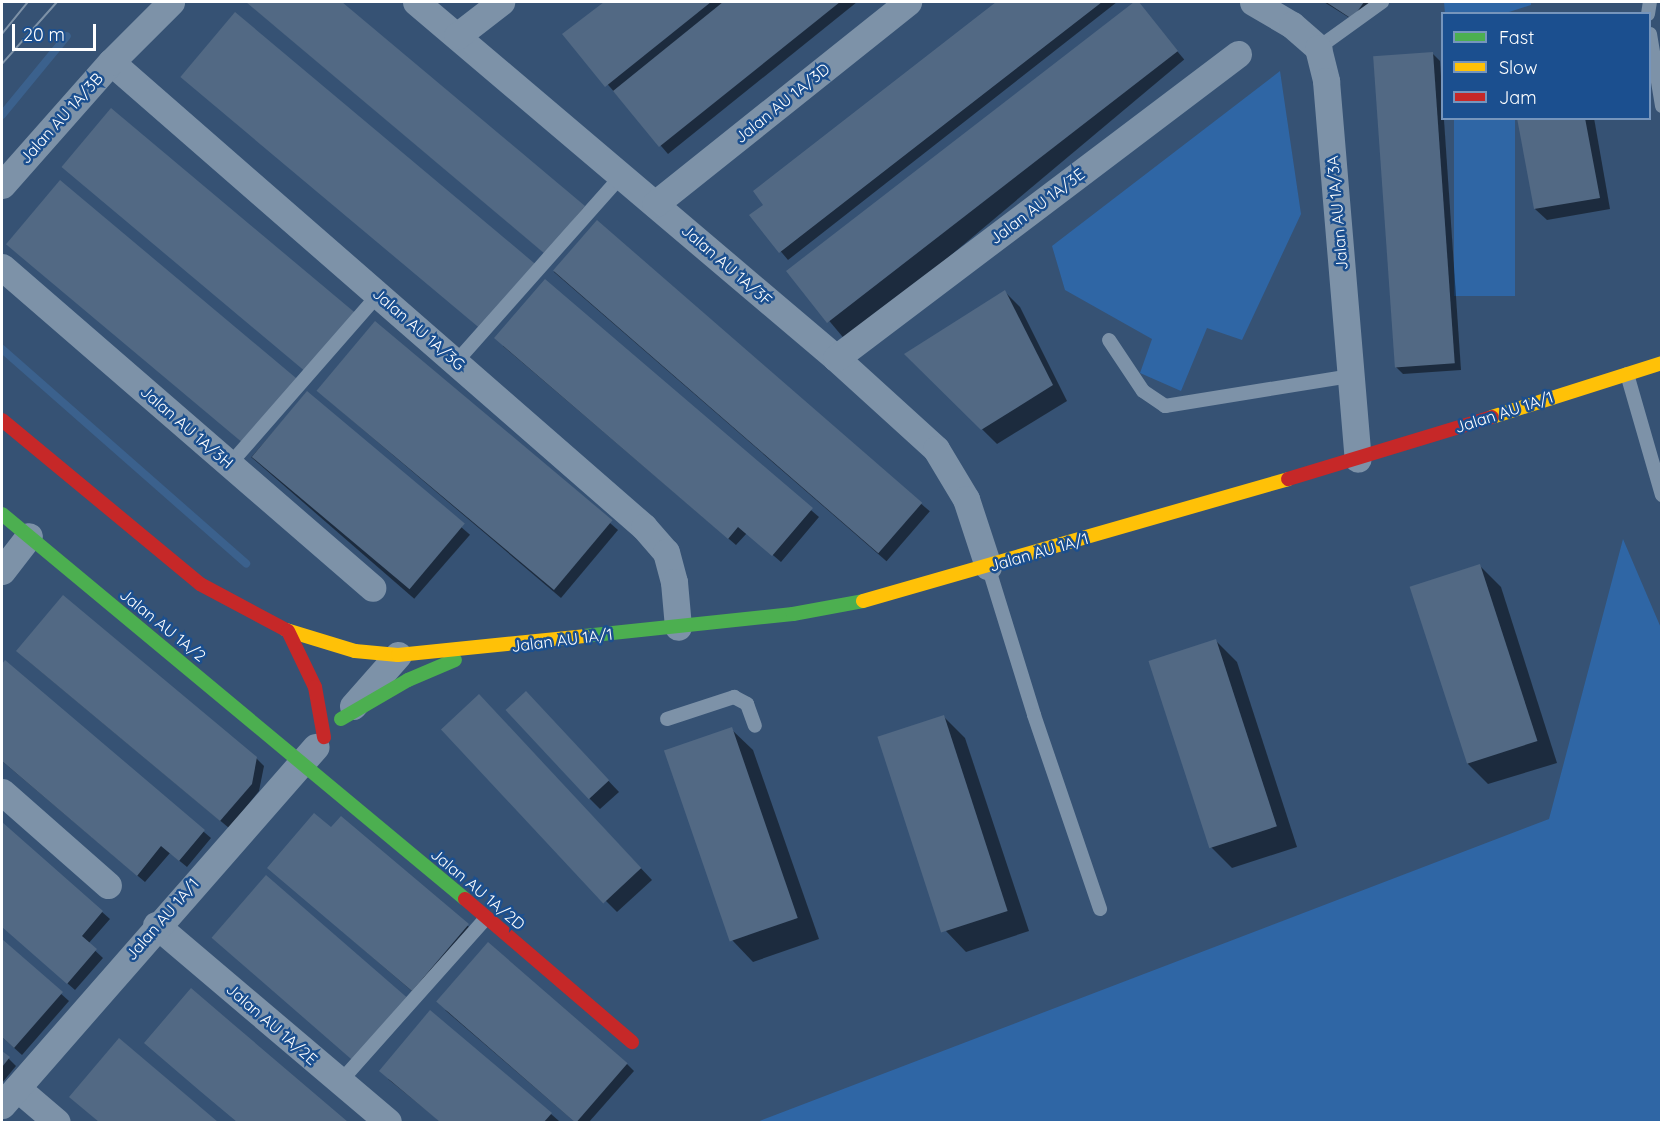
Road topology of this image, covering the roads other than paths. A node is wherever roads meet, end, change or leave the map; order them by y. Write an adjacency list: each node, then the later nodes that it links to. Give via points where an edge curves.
1 (171, 2): 11 (street, Jalan AU 1A/3B)
2 (416, 2): 7 (street, Jalan AU 1A/3F)
3 (501, 2): 7 (street)
4 (908, 2): 15 (street, Jalan AU 1A/3D)
5 (1253, 2): 9 (street, via 1292,25)
6 (1382, 2): 9 (lane)
7 (457, 36): 13 (street, Jalan AU 1A/3F)
8 (1651, 40): 12 (lane)
9 (1318, 48): 23 (street, Jalan AU 1A/3A, via 1326,81)
10 (1239, 54): 19 (street, Jalan AU 1A/3E)
11 (111, 62): 14 (street, Jalan AU 1A/3B); 17 (street, Jalan AU 1A/3G)
12 (1662, 105)
13 (621, 176): 15 (street, Jalan AU 1A/3F); 20 (lane)
14 (2, 185)
15 (655, 204): 19 (street, Jalan AU 1A/3F)
16 (2, 267): 26 (street, Jalan AU 1A/3H)
17 (379, 294): 20 (street, Jalan AU 1A/3G); 26 (lane)
18 (1110, 340): 23 (lane, via 1143,391 1165,406)
19 (836, 358): 30 (street, Jalan AU 1A/3F, via 936,449 966,499)
20 (456, 362): 33 (street, Jalan AU 1A/3G, via 644,527 666,552 674,582)
21 (1662, 363): 22 (street, Jalan AU 1A/1)
22 (1626, 372): 25 (street, Jalan AU 1A/1); 27 (lane)
23 (1350, 376): 25 (street, Jalan AU 1A/3A)
24 (2, 420): 34 (street, Jalan AU 1A/1, via 200,584)
25 (1358, 459): 30 (street, Jalan AU 1A/1)
26 (230, 465): 32 (street, Jalan AU 1A/3H)
27 (1662, 495)
28 (2, 514): 29 (street, Jalan AU 1A/2)
29 (29, 536): 31 (street); 40 (street, Jalan AU 1A/2)
30 (988, 566): 33 (street, Jalan AU 1A/1, via 856,603); 43 (lane)
31 (2, 571)
32 (372, 588)
33 (678, 627): 35 (street, Jalan AU 1A/1)
34 (288, 631): 36 (street, Jalan AU 1A/1, via 355,651); 39 (street)
35 (475, 650): 36 (street, Jalan AU 1A/1); 39 (street, via 408,680)
36 (398, 655): 39 (street, Jalan AU 1A/1)
37 (667, 719): 38 (lane, via 734,697 747,704)
38 (755, 726)
39 (333, 728): 40 (street, Jalan AU 1A/1)
40 (302, 761): 44 (street, Jalan AU 1A/2D); 45 (street, Jalan AU 1A/1)
41 (2, 792): 42 (street)
42 (108, 885)
43 (1100, 909)
44 (486, 918): 46 (street, Jalan AU 1A/2D); 47 (lane)
45 (156, 925): 47 (street, Jalan AU 1A/2E); 48 (street, Jalan AU 1A/1)
46 (632, 1042)
47 (340, 1082): 50 (street, Jalan AU 1A/2E)
48 (9, 1096): 49 (street)
49 (57, 1122)
50 (388, 1122)

